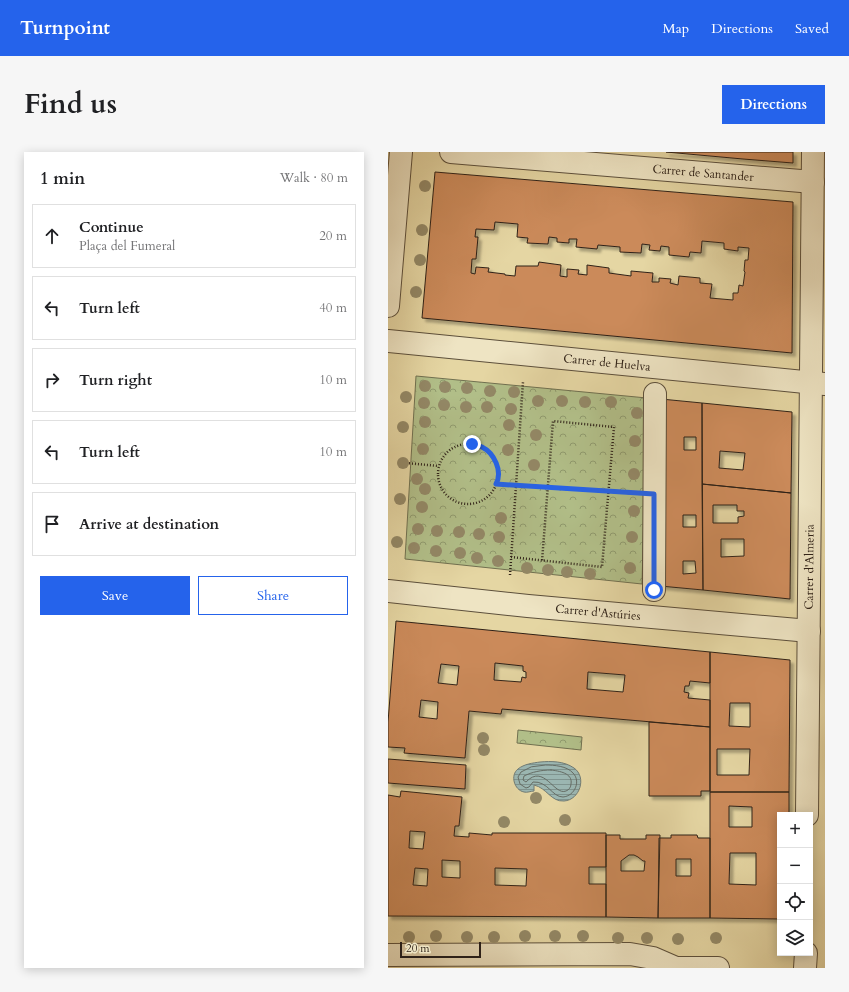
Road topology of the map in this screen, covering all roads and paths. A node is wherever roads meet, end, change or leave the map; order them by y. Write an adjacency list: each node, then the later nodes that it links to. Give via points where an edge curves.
1 (401, 152): 5 (street)
2 (451, 152): 4 (street, Carrer de Santander)
3 (813, 152): 4 (street, Carrer d'Almeria)
4 (813, 182): 8 (street, Carrer d'Almeria)
5 (388, 306)
6 (388, 341): 8 (street, Carrer de Huelva)
7 (523, 382): 13 (path)
8 (818, 383): 22 (street, Carrer d'Almeria)
9 (655, 394): 16 (street)
10 (406, 463): 11 (path)
11 (439, 466): 12 (path, via 439,482 443,491 460,503 479,502 488,497); 12 (path, via 445,454 453,447 472,444 482,447 495,461 498,470)
12 (496, 484): 13 (path)
13 (516, 485): 14 (path); 17 (path)
14 (548, 487): 15 (path); 15 (path, via 553,421 614,427); 18 (path)
15 (610, 491): 16 (path); 18 (path, via 602,567)
16 (654, 494): 20 (street)
17 (511, 557): 18 (path); 19 (path)
18 (542, 561)
19 (510, 575)
20 (654, 590)
21 (388, 591): 22 (street, Carrer d'Astúries)
22 (808, 631): 23 (street, Carrer d'Almeria)
23 (807, 812)
24 (388, 955): 26 (street, via 630,954 653,958)
25 (806, 956): 28 (street)
26 (676, 968): 27 (street)
27 (718, 968)
28 (805, 968)

